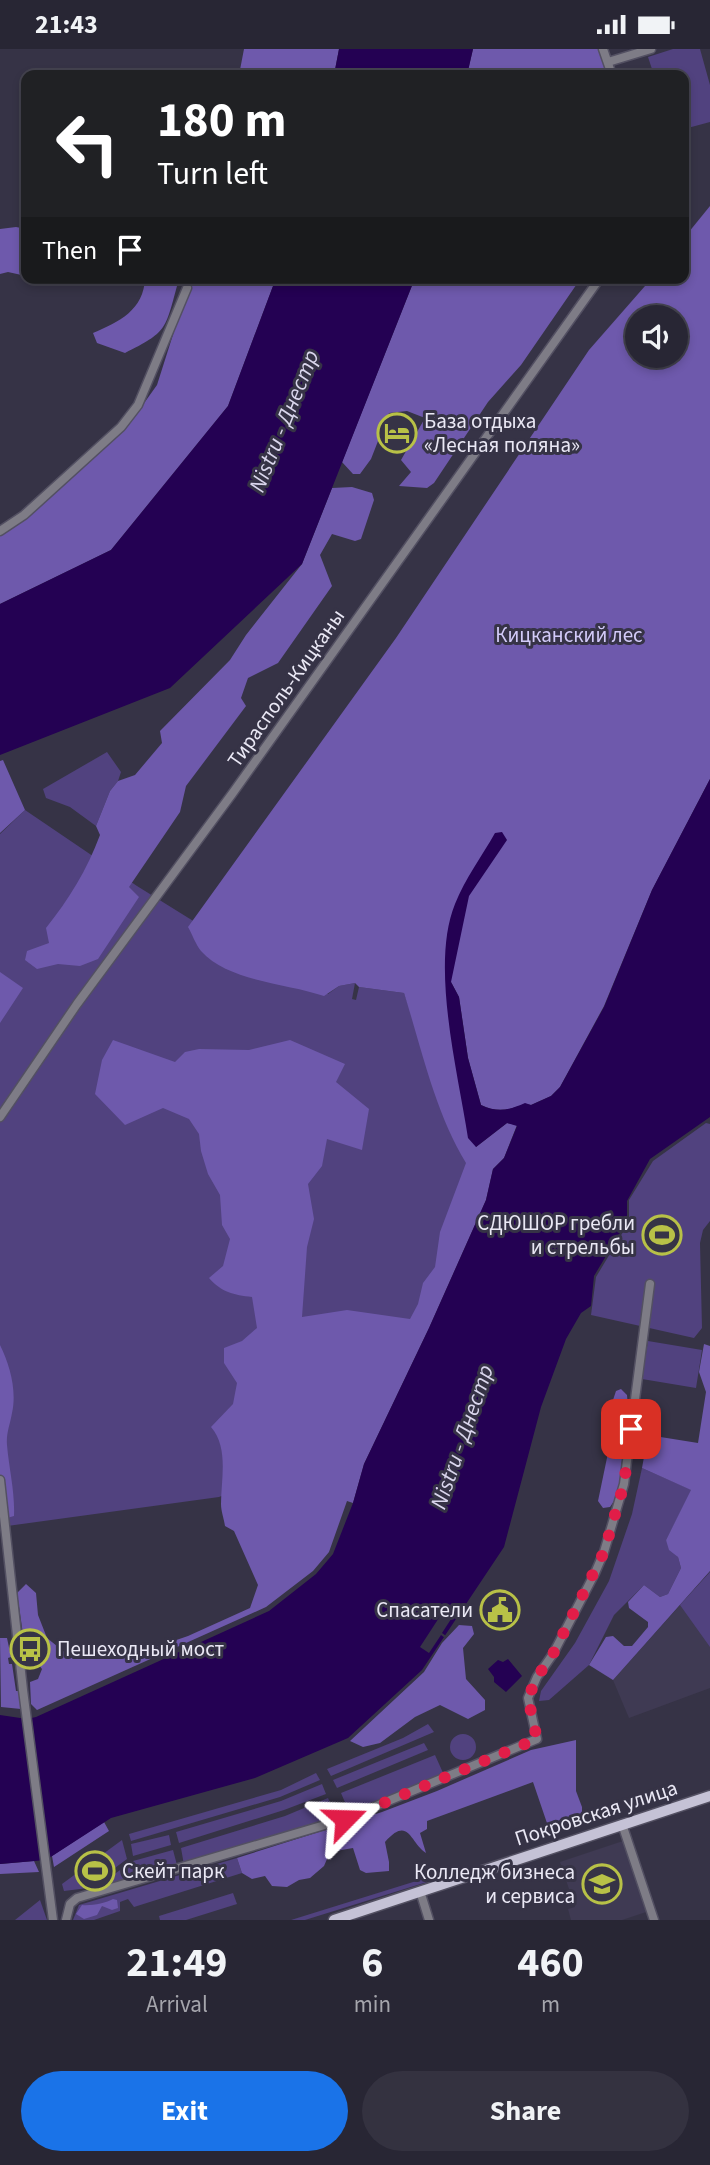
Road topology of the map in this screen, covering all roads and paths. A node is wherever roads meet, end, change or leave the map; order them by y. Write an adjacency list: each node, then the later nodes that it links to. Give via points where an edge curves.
1 (603, 49): 3 (street)
2 (651, 49): 3 (street)
3 (608, 62): 4 (street)
4 (610, 70)
5 (596, 284): 8 (street, Тирасполь-Кицканы)
6 (187, 288): 7 (street, via 138,405 121,427 34,507)
7 (0, 531)
8 (10, 1103): 9 (street); 10 (street, Тирасполь-Кицканы)
9 (0, 1105)
10 (0, 1117)
11 (650, 1284): 17 (street, via 624,1484 595,1573 528,1698 537,1739 345,1819 77,1898 70,1904)
12 (0, 1480): 16 (street)
13 (710, 1796): 14 (main road, Покровская улица)
14 (622, 1824): 15 (main road, Покровская улица); 20 (street)
15 (420, 1891): 18 (main road, Покровская улица); 19 (street)
16 (53, 1920)
17 (66, 1920)
18 (334, 1920)
19 (429, 1920)
20 (654, 1920)

